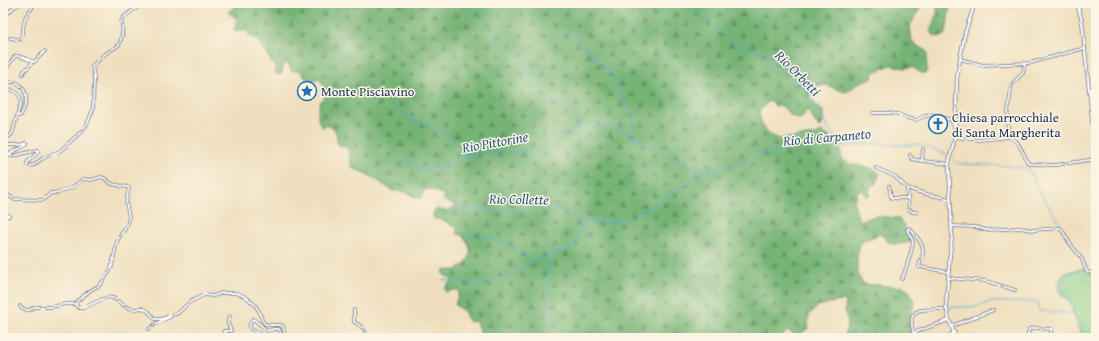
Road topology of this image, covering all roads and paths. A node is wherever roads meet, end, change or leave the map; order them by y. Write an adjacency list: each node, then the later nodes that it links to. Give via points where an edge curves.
1 (18, 3): 7 (street)
2 (22, 3): 7 (street)
3 (35, 3): 9 (street, via 25,18 21,39)
4 (145, 3): 25 (street, via 122,19 119,45 92,66 93,110 81,132 60,151 32,166 26,163 38,150 11,156 11,153 27,143)
5 (975, 3): 12 (main road)
6 (1077, 3): 10 (main road)
7 (15, 6): 8 (street)
8 (3, 15)
9 (10, 38)
10 (1085, 48): 14 (street); 28 (main road)
11 (45, 51): 13 (street)
12 (960, 59): 14 (street, via 983,65); 21 (main road)
13 (32, 62): 15 (street, via 15,56); 16 (street)
14 (1025, 64): 23 (street, via 1023,73 1011,89 1007,119)
15 (3, 73)
16 (23, 74)
17 (3, 84): 20 (street, via 16,82 23,88 26,102 21,115)
18 (3, 89): 20 (street, via 11,89 21,98)
19 (873, 113): 21 (street, via 898,114 916,120 934,115 951,120)
20 (18, 116): 24 (street, via 12,134)
21 (956, 129): 22 (main road)
22 (955, 137): 23 (street, via 980,140); 30 (main road)
23 (1009, 137): 28 (street, via 1014,140 1024,153 1026,162 1030,164 1056,165)
24 (3, 141)
25 (3, 145)
26 (923, 149): 29 (street)
27 (910, 155): 29 (street, via 912,159)
28 (1096, 158)
29 (923, 161): 30 (street)
30 (949, 164): 36 (main road)
31 (876, 168): 33 (street, via 894,176)
32 (889, 186): 35 (street, via 892,198)
33 (907, 188): 35 (street); 36 (street)
34 (3, 189): 44 (street, via 14,199 42,200 51,193 73,188 82,179 91,180 99,177 110,184 129,188 126,202 129,217 118,241 112,266 100,285)
35 (908, 198): 37 (street, via 909,209)
36 (951, 199): 38 (main road)
37 (917, 212)
38 (952, 226): 39 (main road); 40 (street, via 994,231 1060,228 1082,259 1086,270)
39 (948, 272): 41 (main road); 42 (street, via 920,268 922,247 909,228 907,230 912,244)
40 (1096, 276)
41 (948, 278): 43 (street, via 986,281); 46 (main road)
42 (902, 279)
43 (1015, 290)
44 (76, 304): 45 (street, via 34,307 30,310 22,309); 49 (street, via 83,308 107,297 128,308 142,308 155,319)
45 (20, 306)
46 (946, 309): 51 (main road); 55 (street, via 914,313 911,325)
47 (354, 310): 56 (street, via 354,322 365,330)
48 (993, 310): 52 (street)
49 (171, 316): 53 (street); 62 (street, via 204,295 238,293 256,305 265,324 283,326)
50 (230, 316): 60 (street, via 227,322 231,331 224,332)
51 (950, 320): 52 (main road); 55 (street)
52 (952, 326): 54 (main road)
53 (149, 329)
54 (954, 332): 65 (street); 66 (main road)
55 (913, 333): 64 (street)
56 (366, 334): 58 (street); 63 (street)
57 (261, 335): 62 (street, via 251,329 250,323 253,319 268,331 279,329)
58 (368, 336)
59 (1074, 337): 69 (street)
60 (232, 338): 61 (street)
61 (244, 338)
62 (284, 338)
63 (364, 338)
64 (915, 338)
65 (946, 338)
66 (956, 338)
67 (1027, 338): 68 (street, via 1029,329 1035,328 1052,329)
68 (1052, 338)
69 (1066, 338)

